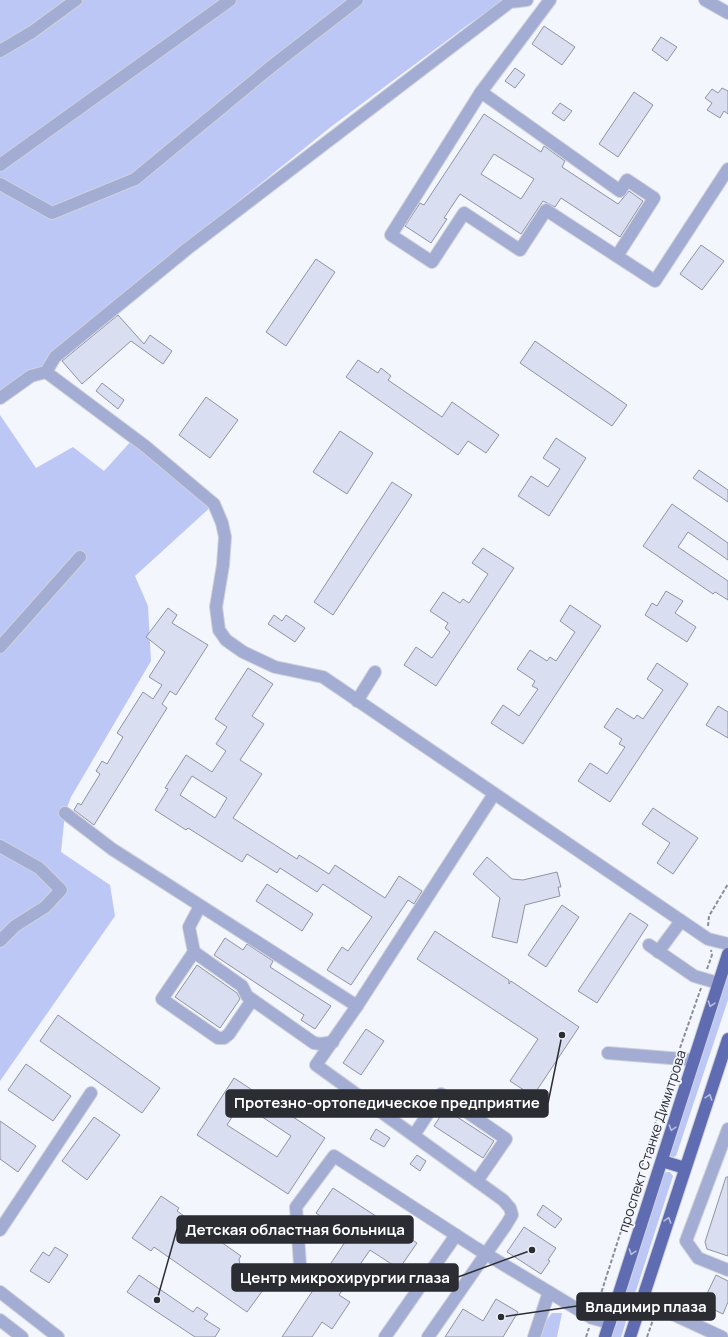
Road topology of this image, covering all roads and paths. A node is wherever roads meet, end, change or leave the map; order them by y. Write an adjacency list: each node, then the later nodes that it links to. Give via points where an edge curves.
1 (76, 0): 8 (street, via 32,32)
2 (230, 0): 10 (street)
3 (357, 0): 12 (street, via 135,179 52,213)
4 (527, 0): 14 (street, via 510,2 187,249 55,358)
5 (550, 0): 9 (street)
6 (705, 0): 7 (street)
7 (728, 13)
8 (0, 51)
9 (481, 92): 13 (street, via 620,191 627,180 654,198); 13 (street, via 391,235 432,262 464,213 520,250 546,210)
10 (0, 165)
11 (728, 169): 13 (street, via 655,281)
12 (0, 184)
13 (617, 256)
14 (46, 372): 15 (street, via 31,376); 19 (street, via 145,446 214,504 225,537 216,607 219,630 226,640 243,652 276,667 323,678)
15 (0, 398)
16 (80, 557): 17 (street)
17 (0, 647)
18 (375, 672): 19 (street)
19 (357, 701): 20 (street)
20 (494, 794): 25 (street); 34 (street)
21 (65, 813): 24 (street, via 112,849)
22 (0, 846): 27 (street, via 40,868 61,890 45,907 15,926)
23 (728, 884): 26 (path, via 709,916)
24 (200, 906): 29 (street, via 188,927); 34 (street)
25 (681, 920): 26 (street); 31 (street, via 654,948 694,976)
26 (708, 939): 28 (street); 31 (path, via 712,955)
27 (0, 941)
28 (728, 944)
29 (194, 952): 33 (street, via 242,986 246,996); 33 (street, via 162,999 218,1038 224,1038 229,1034)
30 (728, 954): 32 (main road, проспект Станке Димитрова)
31 (704, 979): 32 (street); 38 (path)
32 (718, 983): 39 (main road, проспект Станке Димитрова, one-way to 39)
33 (252, 1000): 36 (street, via 314,1043)
34 (356, 1006): 36 (street)
35 (728, 1039): 44 (main road, one-way to 35)
36 (333, 1042): 42 (street, via 316,1066)
37 (608, 1053): 38 (street)
38 (676, 1059): 39 (street); 55 (path)
39 (694, 1060): 43 (main road, проспект Станке Димитрова, one-way to 43)
40 (90, 1093): 46 (street)
41 (728, 1130): 49 (street, via 686,1241 698,1258)
42 (414, 1136): 45 (street); 45 (street, via 441,1094 506,1139)
43 (662, 1161): 44 (main road); 57 (main road, проспект Станке Димитрова, one-way to 57)
44 (685, 1168): 53 (main road, one-way to 44)
45 (477, 1181): 48 (street, via 503,1200 512,1215)
46 (0, 1230)
47 (456, 1235): 48 (street); 50 (street, via 334,1156 296,1207 300,1265); 60 (street)
48 (486, 1254): 52 (street); 61 (street)
49 (728, 1270)
50 (309, 1281)
51 (0, 1292): 59 (street)
52 (549, 1292): 55 (street); 62 (street)
53 (642, 1300): 54 (street); 65 (main road)
54 (657, 1307): 66 (path); 67 (street)
55 (592, 1318): 57 (street); 63 (path)
56 (0, 1320): 58 (street)
57 (610, 1323): 64 (main road, проспект Станке Димитрова)
58 (22, 1337)
59 (58, 1337)
60 (385, 1337)
61 (428, 1337)
62 (534, 1337)
63 (586, 1337)
64 (605, 1337)
65 (630, 1337)
66 (647, 1337)
67 (722, 1337)

